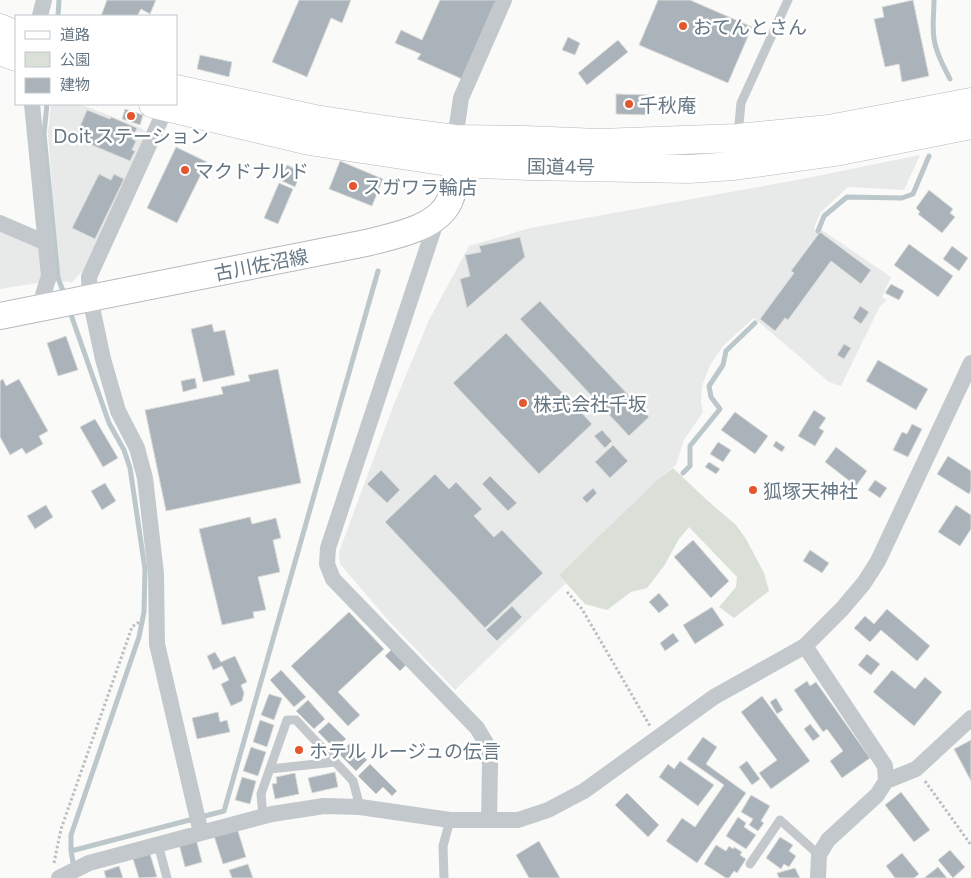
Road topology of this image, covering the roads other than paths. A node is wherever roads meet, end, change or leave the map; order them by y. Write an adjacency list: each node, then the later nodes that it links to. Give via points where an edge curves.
1 (44, 0): 4 (street)
2 (504, 0): 15 (street, via 461,98)
3 (788, 0): 14 (lane, via 741,104)
4 (40, 15)
5 (0, 28): 6 (highway)
6 (15, 35)
7 (0, 51): 8 (highway)
8 (15, 58)
9 (971, 102): 14 (highway, 国道4号, via 830,129)
10 (32, 105): 18 (street)
11 (163, 105): 19 (street, via 160,121 90,277)
12 (178, 105): 15 (highway, 国道4号, via 231,122 309,141)
13 (971, 125): 15 (highway, 国道4号, via 835,152 689,170)
14 (738, 138): 15 (highway, 国道4号)
15 (455, 151): 16 (main road, 古川佐沼線, via 455,178 450,201)
16 (438, 216): 19 (main road, 古川佐沼線, via 412,232 366,243); 30 (street, via 328,548 327,564 333,579 477,728 486,743 490,764)
17 (0, 223): 18 (street)
18 (44, 242): 19 (street, via 49,276 43,295)
19 (66, 303): 20 (main road, 古川佐沼線); 31 (street, via 103,360 118,411 137,448 145,478 156,574 157,644)
20 (0, 316)
21 (971, 363): 22 (street, via 878,561 842,609)
22 (806, 646): 26 (street, via 885,766); 30 (street, via 714,697 584,791 548,810 518,820)
23 (971, 718): 26 (street, via 916,768)
24 (335, 762): 25 (lane); 25 (lane, via 296,720 287,720); 27 (lane, via 353,781)
25 (270, 769): 28 (lane, via 262,794)
26 (886, 781): 33 (street, via 877,795 828,840)
27 (360, 807): 28 (street, via 324,806); 29 (street)
28 (263, 816): 31 (street)
29 (450, 820): 30 (street); 37 (lane, via 443,846)
30 (489, 820)
31 (200, 830): 32 (street)
32 (158, 844): 35 (street); 36 (lane)
33 (819, 856): 34 (lane, via 780,820); 38 (street)
34 (750, 864)
35 (58, 874)
36 (167, 878)
37 (444, 878)
38 (818, 878)

